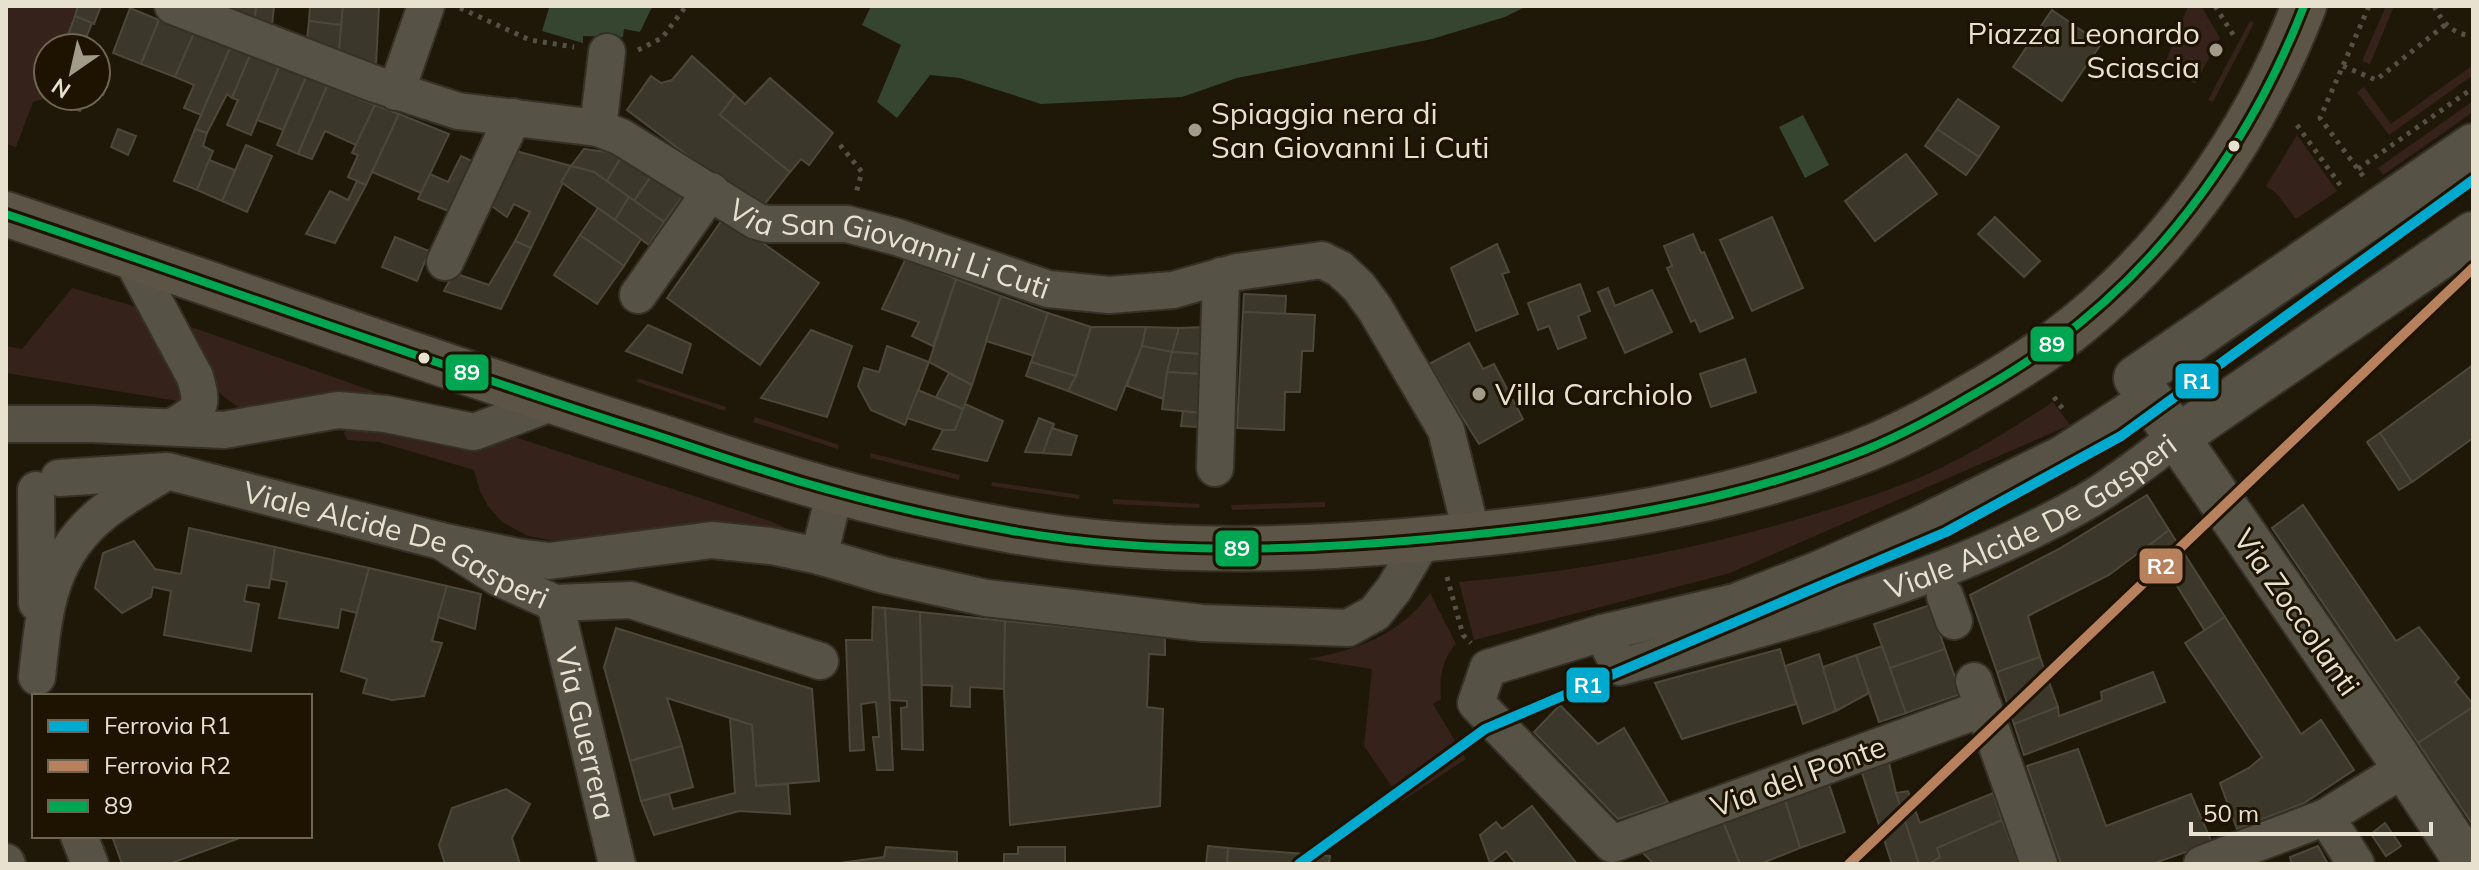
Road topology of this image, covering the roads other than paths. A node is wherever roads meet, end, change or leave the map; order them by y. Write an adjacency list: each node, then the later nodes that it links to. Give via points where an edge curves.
1 (173, 6): 5 (street, Via San Giovanni Li Cuti)
2 (426, 6): 5 (street)
3 (2304, 6): 26 (main road, via 2252,118 2205,190 2144,263 2053,343 2015,369 1899,435 1788,476 1660,509)
4 (607, 52): 7 (street)
5 (396, 92): 6 (street, Via San Giovanni Li Cuti, via 458,111)
6 (513, 117): 7 (street, Via San Giovanni Li Cuti); 13 (street)
7 (598, 128): 9 (street, Via San Giovanni Li Cuti)
8 (2473, 146): 16 (main road, Viale Alcide De Gasperi)
9 (711, 191): 14 (street, Via San Giovanni Li Cuti, via 756,221 847,224 1048,289 1109,295 1173,290); 15 (street)
10 (6, 214): 12 (main road)
11 (2473, 234): 21 (main road, Viale Alcide De Gasperi)
12 (130, 256): 17 (main road); 20 (street, via 201,396 194,415)
13 (445, 262)
14 (1221, 276): 22 (street); 26 (street, Via San Giovanni Li Cuti, via 1322,260 1359,287 1446,430)
15 (638, 295)
16 (2142, 388): 21 (main road, Via Zoccolanti); 31 (street, Viale Alcide De Gasperi, via 2062,454 1917,526 1735,602)
17 (554, 402): 20 (street, via 474,432 338,410 224,430); 25 (main road)
18 (6, 424): 19 (street)
19 (45, 425): 20 (street); 24 (street, via 66,451 64,465)
20 (174, 426)
21 (2176, 438): 31 (street, Viale Alcide De Gasperi, via 2088,500 1936,572 1620,667); 34 (main road, Via Zoccolanti)
22 (1215, 468)
23 (167, 471): 24 (street, Viale Alcide De Gasperi); 28 (street, Viale Alcide De Gasperi); 33 (street, via 104,512 76,538 61,562 44,615)
24 (33, 488): 33 (street)
25 (835, 491): 27 (main road, via 1019,532 1129,544 1247,549); 29 (street)
26 (1472, 535): 27 (main road)
27 (1423, 540): 29 (street, via 1375,613 1348,628 1202,623 986,598)
28 (441, 541): 29 (street, via 549,561 712,540); 30 (street, Viale Alcide De Gasperi, via 499,578)
29 (819, 556)
30 (555, 603): 32 (street, Viale Alcide De Gasperi, via 631,600); 37 (street, Via Guerrera)
31 (1602, 633): 36 (street, Viale Alcide De Gasperi, via 1488,668 1476,703)
32 (820, 661)
33 (39, 686)
34 (2398, 757): 35 (street); 41 (main road, Via Zoccolanti)
35 (2318, 820): 39 (street); 40 (street)
36 (1626, 857): 38 (street, Via del Ponte, via 1979,694)
37 (617, 864)
38 (2039, 864)
39 (2202, 864)
40 (2356, 864)
41 (2468, 864)

